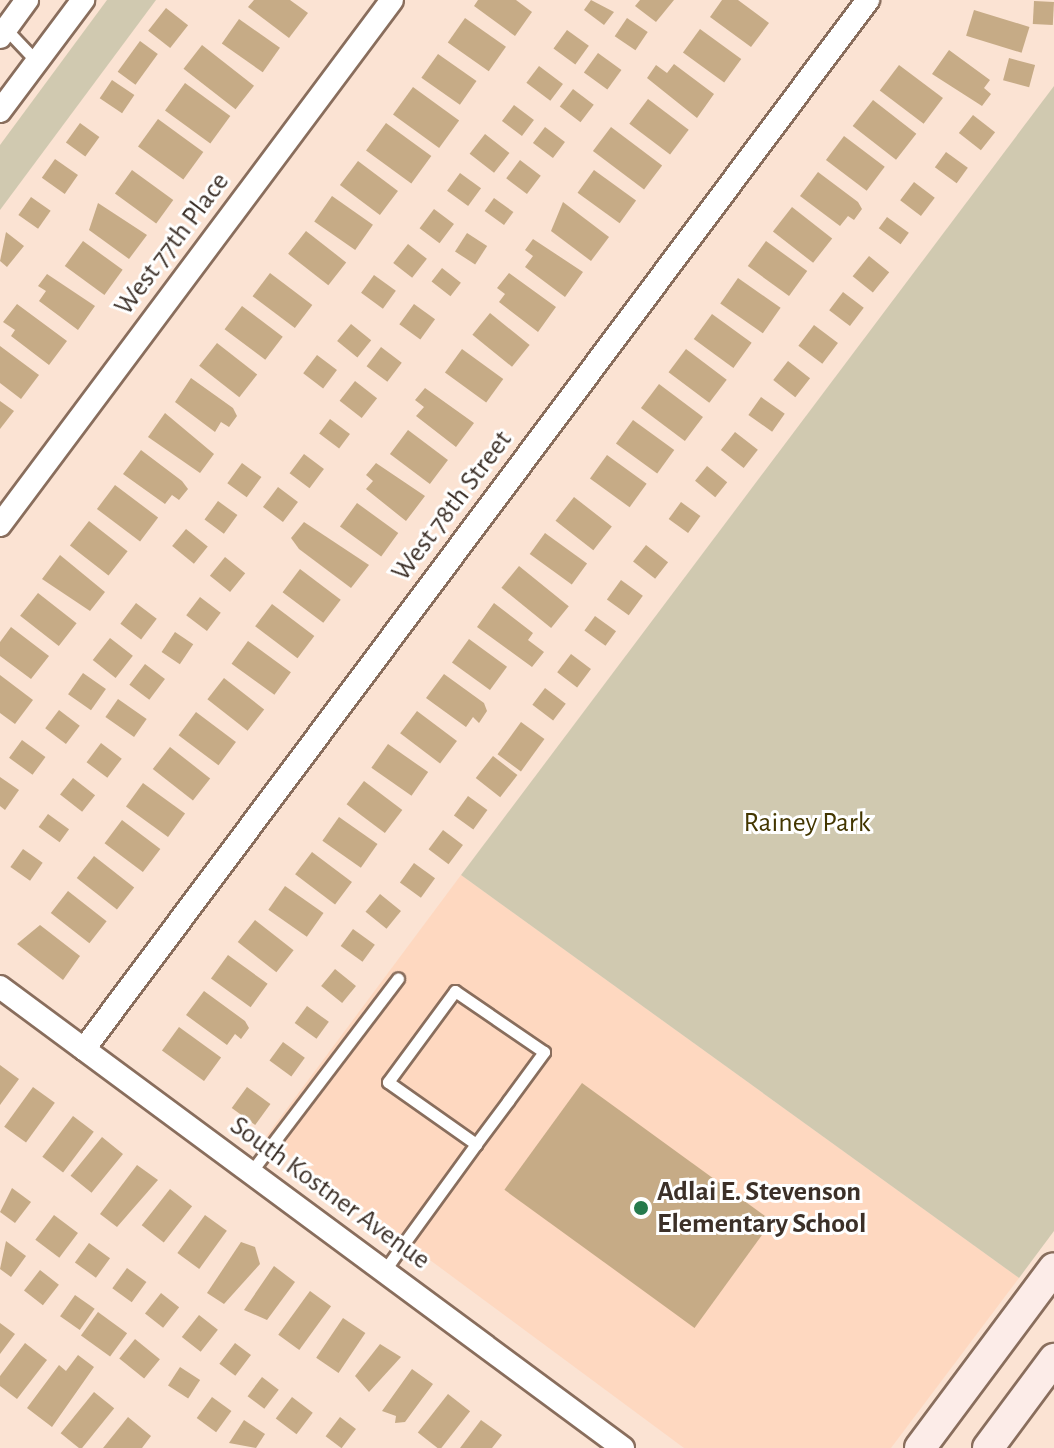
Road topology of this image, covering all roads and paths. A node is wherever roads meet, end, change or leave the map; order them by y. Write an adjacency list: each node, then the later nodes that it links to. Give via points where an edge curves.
1 (27, 0): 5 (street)
2 (83, 0): 6 (street)
3 (392, 0): 8 (street, West 77th Place)
4 (868, 0): 11 (street, West 78th Street)
5 (2, 29): 6 (lane)
6 (37, 62): 7 (street)
7 (0, 111)
8 (0, 525)
9 (398, 978): 13 (lane)
10 (0, 987): 11 (street, South Kostner Avenue)
11 (84, 1049): 13 (street, South Kostner Avenue)
12 (476, 1144): 12 (lane, via 544,1052 455,991 388,1082); 15 (lane)
13 (251, 1172): 15 (street, South Kostner Avenue)
14 (1054, 1268): 18 (main road)
15 (385, 1270): 17 (street, South Kostner Avenue)
16 (1054, 1359): 19 (main road)
17 (623, 1448)
18 (920, 1448)
19 (988, 1448)

